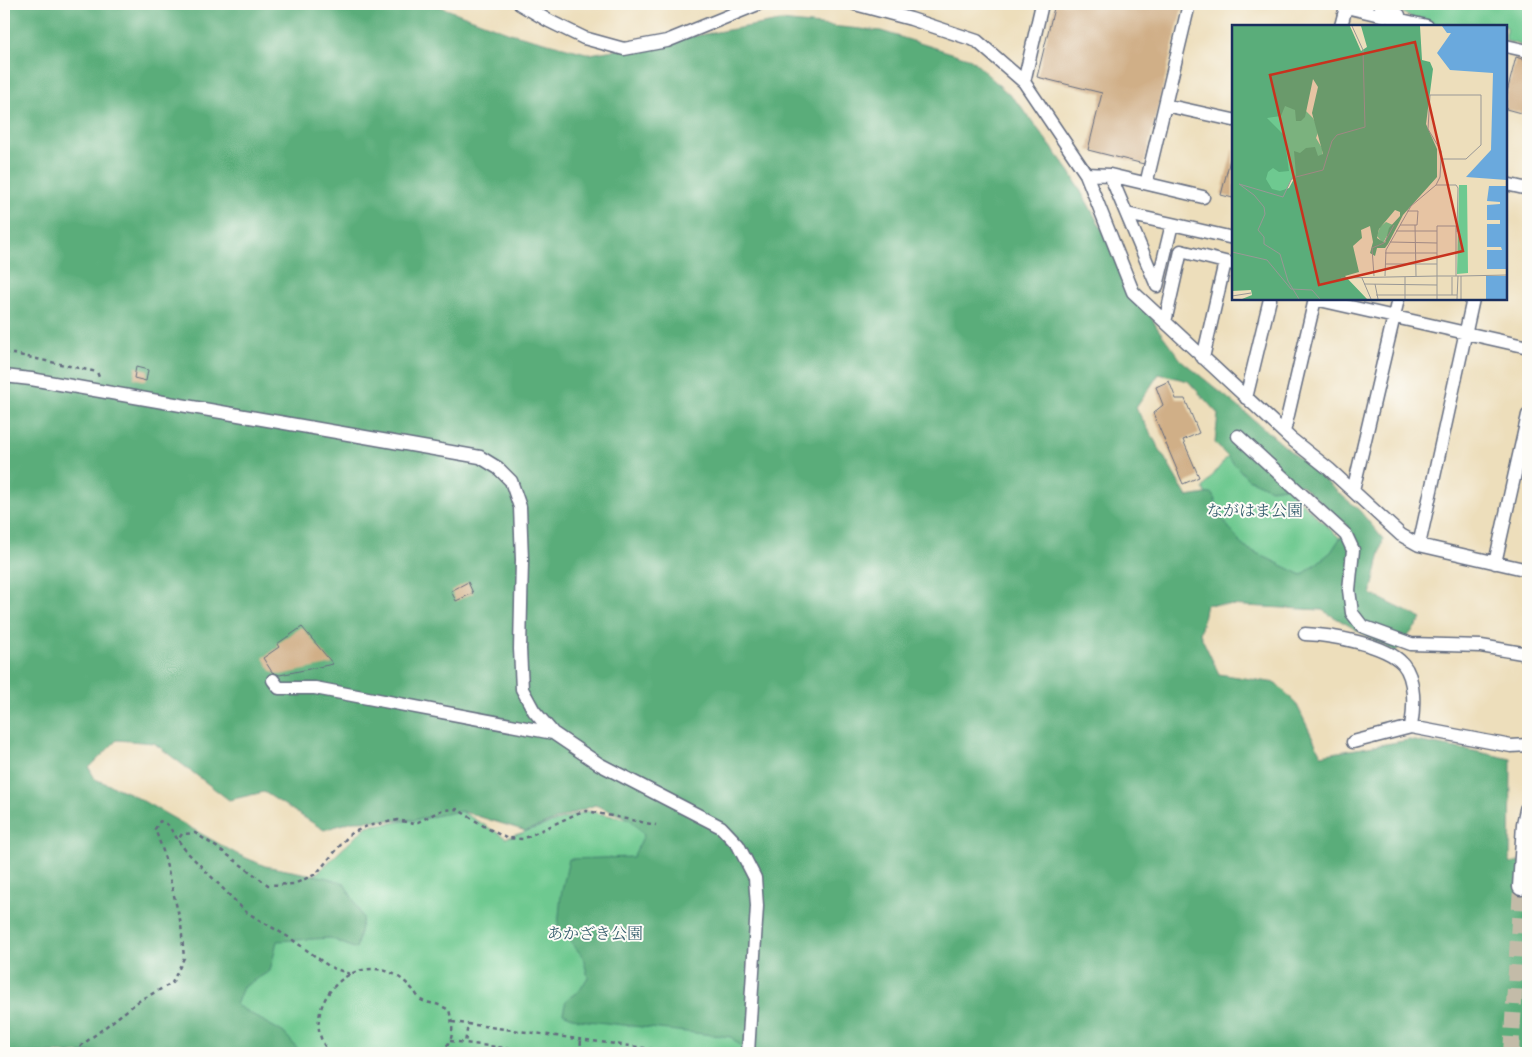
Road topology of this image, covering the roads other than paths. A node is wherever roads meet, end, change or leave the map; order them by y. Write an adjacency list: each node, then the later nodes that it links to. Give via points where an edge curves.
1 (520, 4): 2 (street, via 584,38 624,49 666,41)
2 (758, 4)
3 (855, 4): 12 (street, via 977,41)
4 (1042, 4): 12 (street)
5 (1188, 4): 13 (street)
6 (1380, 4): 7 (street)
7 (1411, 22): 8 (street, via 1346,8); 9 (street)
8 (1342, 25)
9 (1423, 25)
10 (1507, 46): 11 (street)
11 (1528, 51)
12 (1024, 82): 15 (street)
13 (1164, 105): 14 (street); 17 (street)
14 (1232, 120)
15 (1086, 174): 16 (street); 31 (street, via 1132,292)
16 (1110, 175): 20 (street); 21 (street)
17 (1148, 176)
18 (1507, 184): 19 (street)
19 (1528, 189)
20 (1203, 197)
21 (1127, 214): 22 (street); 22 (street, via 1157,286)
22 (1172, 224): 23 (street)
23 (1232, 238)
24 (1229, 263): 31 (street, via 1181,251); 34 (street)
25 (1270, 300): 36 (street)
26 (1315, 300): 38 (street)
27 (1320, 300): 30 (street)
28 (1398, 300): 30 (street)
29 (1473, 300): 32 (street)
30 (1394, 316): 32 (street); 40 (street)
31 (1165, 322): 34 (street)
32 (1465, 333): 33 (street); 41 (street)
33 (1528, 347)
34 (1203, 358): 36 (street)
35 (4, 376): 48 (street, via 480,457 498,468 511,481 520,507 522,689 534,711)
36 (1246, 398): 38 (street)
37 (1528, 415): 42 (street)
38 (1284, 432): 40 (street)
39 (1238, 436): 45 (street, via 1346,535 1353,550 1349,590 1352,613 1362,626 1411,644 1481,646)
40 (1352, 491): 41 (street, via 1401,535)
41 (1419, 545): 42 (street)
42 (1495, 563): 43 (street)
43 (1528, 570)
44 (1305, 634): 47 (street, via 1361,642 1384,651 1403,664 1410,679 1414,702)
45 (1528, 654)
46 (273, 680): 48 (street, via 279,688 315,688)
47 (1412, 727): 49 (street); 50 (street, via 1511,746)
48 (553, 733): 53 (street, via 599,764 720,828 738,845 755,878 757,906)
49 (1353, 742)
50 (1528, 745)
51 (1528, 810): 52 (main road)
52 (1521, 887)
53 (748, 1053)

